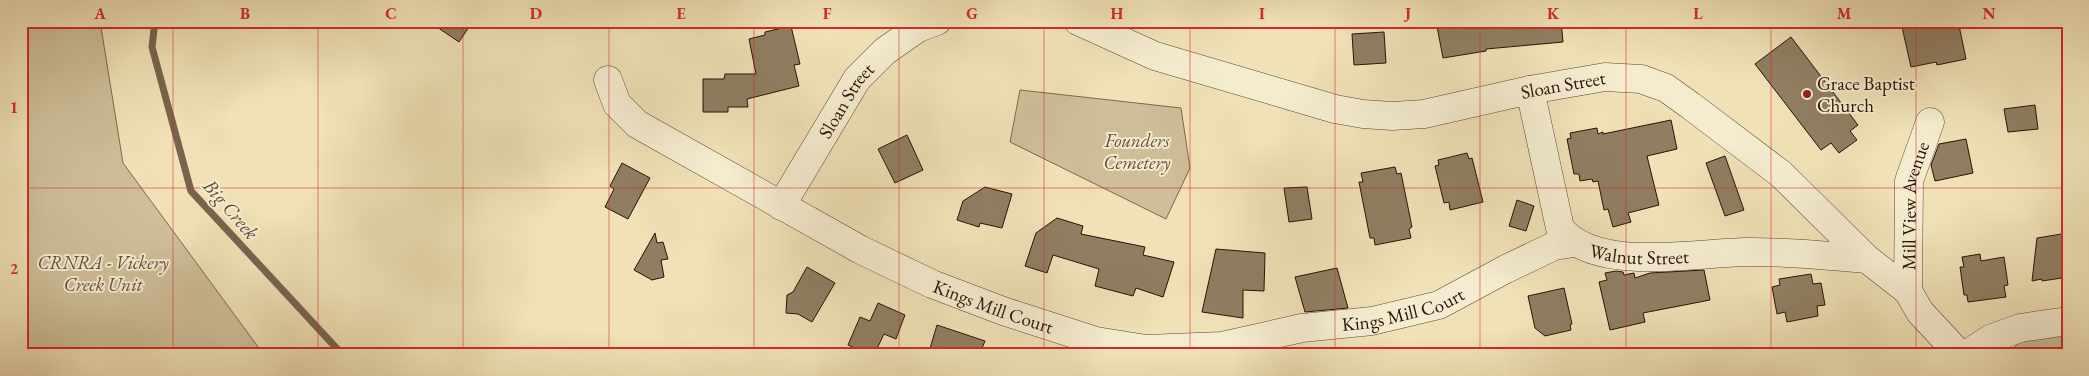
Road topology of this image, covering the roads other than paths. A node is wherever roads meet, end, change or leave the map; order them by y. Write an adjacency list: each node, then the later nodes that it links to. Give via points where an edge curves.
1 (937, 21): 6 (street, Sloan Street, via 918,28 885,51 858,79)
2 (1078, 21): 4 (street, Sloan Street, via 1155,56 1335,109 1363,114 1424,114)
3 (608, 80): 6 (street, Kings Mill Court, via 618,104 637,124)
4 (1530, 90): 7 (street, Walnut Street, via 1560,228); 8 (street, Sloan Street, via 1605,77 1641,78 1666,88 1781,174)
5 (1930, 122): 9 (street, Mill View Avenue, via 1909,181)
6 (781, 206): 7 (street, Kings Mill Court, via 861,250 940,287 1096,341 1146,349 1222,346 1302,328 1372,321 1439,305 1554,246)
7 (1574, 243): 8 (street, Walnut Street, via 1608,254 1646,258 1746,252)
8 (1867, 259): 9 (street, Sloan Street)
9 (1908, 291): 11 (street, Sloan Street, via 1920,312)
10 (2068, 321): 12 (street, via 2020,328 1990,338)
11 (1960, 355)
12 (1966, 355)

